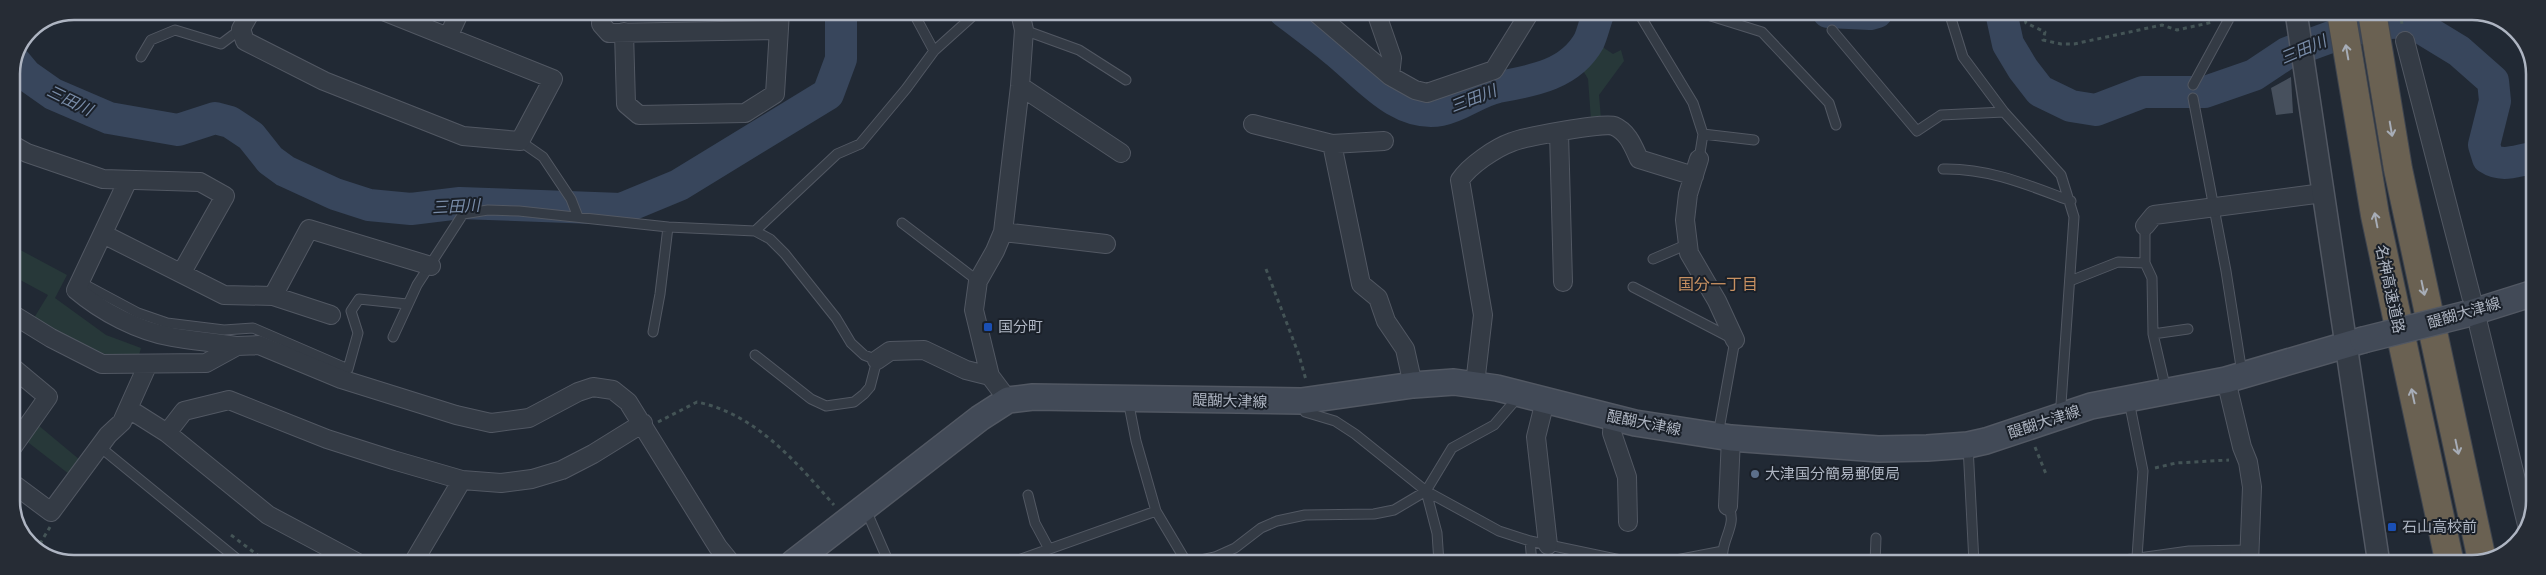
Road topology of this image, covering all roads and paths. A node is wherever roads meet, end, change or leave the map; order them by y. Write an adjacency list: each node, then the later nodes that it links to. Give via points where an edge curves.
1 (246, 20): 21 (street)
2 (405, 20): 26 (street)
3 (456, 20): 26 (street)
4 (601, 20): 25 (street, via 609,32)
5 (779, 20): 22 (street)
6 (917, 20): 28 (lane)
7 (968, 20): 28 (lane)
8 (1022, 20): 23 (street)
9 (1324, 20): 30 (street)
10 (1379, 20): 30 (street, via 1392,58)
11 (1525, 20): 30 (street, via 1494,70 1427,93)
12 (1643, 20): 39 (lane, via 1693,103)
13 (1724, 20): 37 (lane, via 1762,32 1829,103)
14 (1951, 20): 35 (lane, via 1963,57)
15 (2025, 20): 16 (path, via 2045,32 2043,40 2061,44 2121,36 2162,25 2177,30 2191,28)
16 (2219, 20)
17 (2228, 20): 32 (lane)
18 (2297, 20): 49 (street)
19 (2342, 20): 149 (highway, 名神高速道路, one-way to 19, via 2375,215)
20 (2373, 20): 150 (highway, one-way to 150, via 2398,169)
21 (241, 29): 29 (lane, via 220,44 175,30 151,40); 41 (street, via 244,41 358,95 463,136)
22 (778, 30): 25 (street); 25 (street, via 775,94 745,113 639,115 626,104)
23 (1024, 30): 31 (lane, via 1079,50); 33 (street)
24 (1832, 30): 35 (lane, via 1917,131 1941,115)
25 (624, 32)
26 (448, 38): 41 (street, via 553,79)
27 (2405, 40): 74 (street)
28 (934, 51): 56 (lane, via 860,144 837,154)
29 (141, 57)
30 (1390, 76)
31 (1126, 80)
32 (2193, 85)
33 (1020, 86): 45 (street); 57 (street)
34 (2193, 98): 51 (lane)
35 (2004, 112): 50 (lane, via 2061,175)
36 (1253, 124): 43 (street)
37 (1836, 125)
38 (1559, 132): 46 (street, via 1612,125 1626,134 1639,159); 69 (street); 90 (street, via 1511,142 1467,169 1460,180 1482,315)
39 (1703, 134): 40 (lane); 46 (lane)
40 (1754, 140)
41 (520, 141): 52 (lane, via 543,157)
42 (1384, 141): 43 (street)
43 (1332, 144): 91 (street, via 1361,284 1378,298 1386,321 1404,349)
44 (20, 149): 48 (street, via 103,179)
45 (1121, 153)
46 (1696, 168): 60 (street, via 1685,220)
47 (1944, 169): 50 (lane, via 2000,175)
48 (128, 180): 58 (street); 65 (street, via 200,182 225,196)
49 (2323, 192): 51 (street); 82 (street)
50 (2070, 201): 67 (lane, via 2074,217)
51 (2212, 206): 54 (street, via 2154,215); 89 (lane, via 2226,271)
52 (578, 215): 55 (lane); 63 (lane, via 512,211 463,214)
53 (902, 223): 66 (lane)
54 (2145, 226): 62 (lane)
55 (668, 227): 56 (lane); 78 (lane)
56 (755, 231): 85 (lane, via 770,239 785,254 836,318 851,343 864,355)
57 (1003, 232): 59 (street); 66 (street)
58 (103, 234): 65 (street); 68 (street)
59 (1106, 244)
60 (1688, 244): 61 (lane); 81 (street, via 1689,253)
61 (1653, 259)
62 (2145, 263): 67 (lane, via 2118,262); 79 (lane, via 2152,278)
63 (431, 266): 72 (street, via 309,229); 73 (lane)
64 (1266, 268): 97 (path, via 1299,355)
65 (182, 272): 72 (street, via 224,294)
66 (978, 281): 88 (street, via 974,310)
67 (2070, 281): 100 (lane, via 2061,404)
68 (80, 282): 73 (lane, via 138,313 167,323 224,330 253,328 348,369 358,333 352,311 359,299); 83 (street, via 76,290 95,306 148,330 172,337)
69 (1563, 282)
70 (1633, 287): 81 (lane)
71 (2526, 295): 74 (main road, 醍醐大津線)
72 (273, 296): 75 (street)
73 (407, 304): 80 (lane)
74 (2471, 312): 82 (main road, 醍醐大津線, bridge); 120 (street)
75 (331, 314)
76 (20, 319): 86 (street, via 102,364)
77 (2188, 329): 79 (lane)
78 (653, 332)
79 (2153, 334): 92 (lane)
80 (393, 337)
81 (1735, 340): 106 (lane)
82 (2355, 342): 89 (main road, 醍醐大津線); 148 (street)
83 (237, 346): 86 (street, via 206,364); 102 (street, via 259,345 342,379 491,423 529,418 592,387 613,390 628,402)
84 (755, 354): 85 (lane, via 811,399 826,406 854,402 864,394 870,387)
85 (877, 360): 88 (street, via 890,351 924,350 966,370)
86 (148, 364): 99 (street)
87 (20, 374): 105 (street, via 48,397)
88 (990, 376): 96 (street)
89 (2235, 378): 92 (main road, 醍醐大津線); 109 (street, via 2242,447)
90 (1475, 384): 91 (main road, 醍醐大津線, via 1436,382); 93 (main road, 醍醐大津線)
91 (1412, 385): 97 (main road, 醍醐大津線)
92 (2166, 391): 95 (main road, 醍醐大津線)
93 (1520, 394): 98 (main road, 醍醐大津線); 114 (lane, via 1494,424 1452,448)
94 (1128, 398): 96 (main road, 醍醐大津線, via 1033,397); 97 (main road, 醍醐大津線); 117 (lane, via 1136,441)
95 (2128, 399): 100 (main road, 醍醐大津線); 110 (lane)
96 (1008, 400): 119 (main road, 醍醐大津線)
97 (1306, 401): 114 (lane, via 1305,412 1335,421 1355,434)
98 (1545, 401): 101 (main road, 醍醐大津線); 125 (street, via 1536,437)
99 (128, 409): 104 (street); 108 (street, via 122,422)
100 (2066, 415): 103 (main road, 醍醐大津線)
101 (1613, 418): 106 (main road, 醍醐大津線); 121 (street, via 1612,433 1627,477)
102 (644, 426): 112 (street, via 562,470 539,477 501,484); 119 (path, via 697,402 731,412 747,421); 131 (street)
103 (2027, 428): 107 (main road, 醍醐大津線); 111 (path)
104 (167, 433): 112 (street, via 184,411 229,400 327,439); 129 (street, via 268,515)
105 (20, 437)
106 (1724, 437): 107 (main road, 醍醐大津線, via 1878,448); 116 (street)
107 (1968, 445): 143 (lane)
108 (100, 447): 118 (street); 128 (lane)
109 (2246, 457): 110 (path, via 2176,463); 147 (street, via 2252,487)
110 (2143, 471): 144 (lane)
111 (2046, 474)
112 (462, 480): 130 (street)
113 (20, 489): 118 (street)
114 (1426, 491): 123 (lane, via 1499,531); 136 (lane, via 1394,510 1374,514 1305,514 1277,521); 137 (lane, via 1437,533)
115 (1028, 495): 126 (lane, via 1035,523)
116 (1728, 506): 127 (lane, via 1732,513)
117 (1156, 511): 126 (lane); 135 (lane)
118 (51, 512): 124 (path, via 52,524)
119 (856, 514): 132 (main road, 醍醐大津線); 133 (lane)
120 (2524, 515)
121 (1628, 522)
122 (1876, 538): 142 (lane)
123 (1530, 541): 125 (lane); 138 (lane)
124 (41, 544)
125 (1548, 545): 139 (lane)
126 (1049, 549): 134 (lane)
127 (1723, 551): 140 (lane); 141 (lane)
128 (232, 555)
129 (343, 555)
130 (418, 555)
131 (725, 555)
132 (802, 555)
133 (884, 555)
134 (1032, 555)
135 (1182, 555)
136 (1218, 555)
137 (1438, 555)
138 (1531, 555)
139 (1596, 555)
140 (1702, 555)
141 (1723, 555)
142 (1875, 555)
143 (1974, 555)
144 (2137, 555)
145 (2154, 555): 146 (lane, via 2189,551)
146 (2229, 555)
147 (2249, 555)
148 (2378, 555)
149 (2448, 555)
150 (2481, 555)

